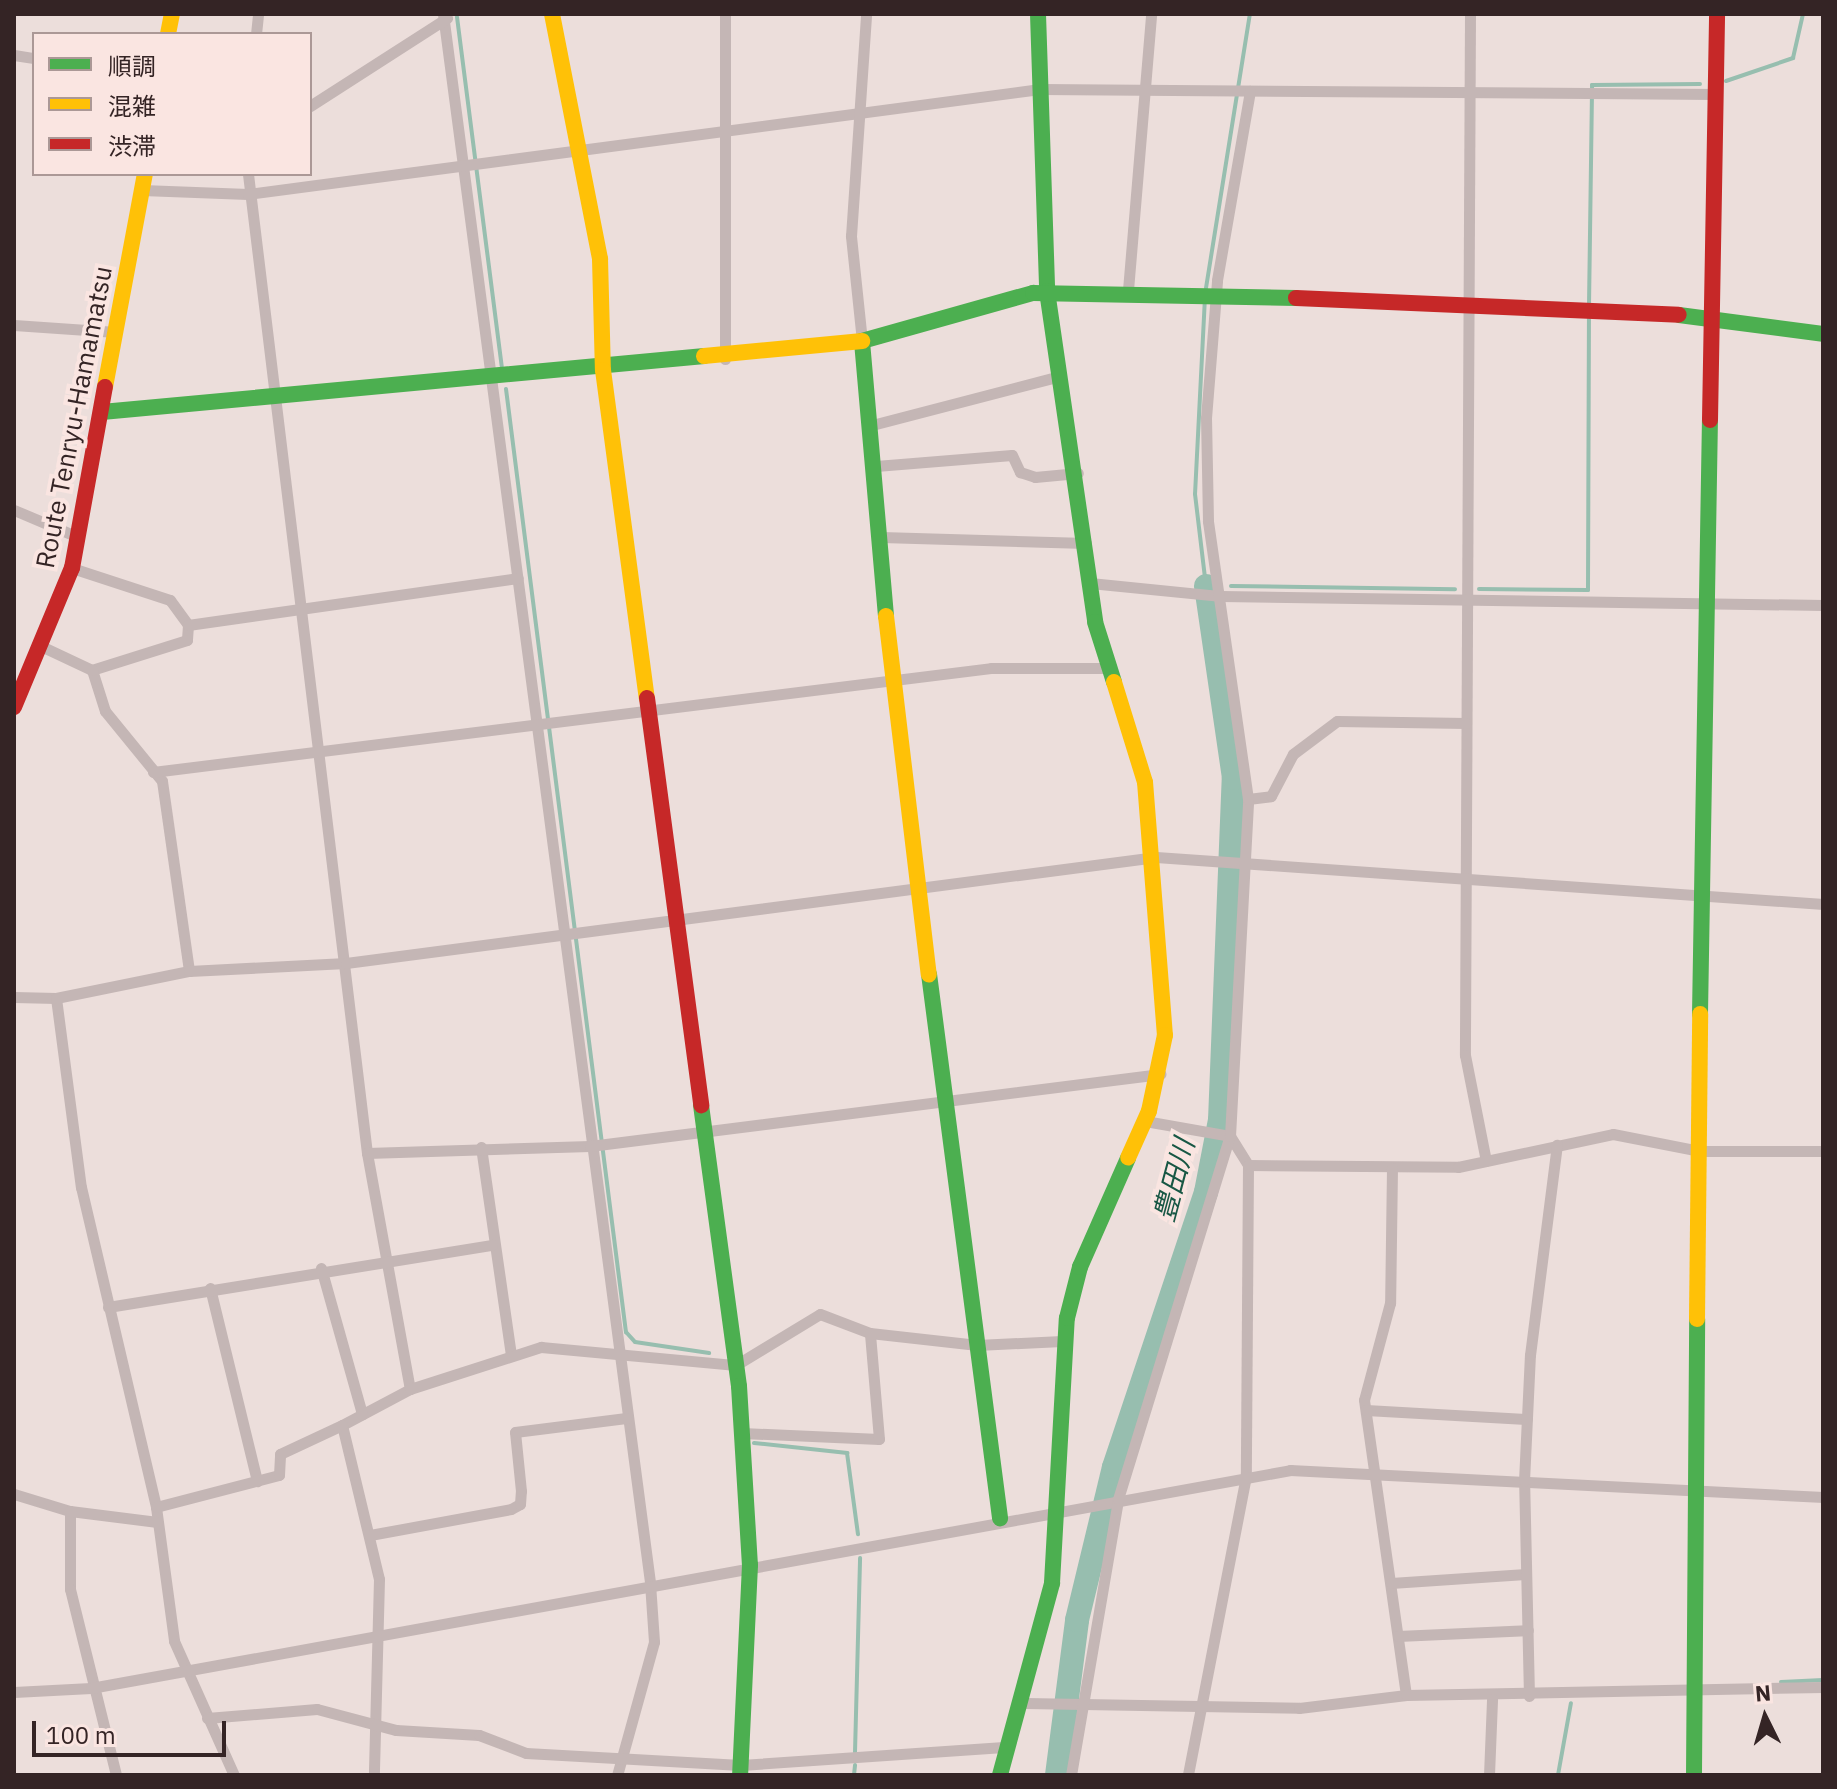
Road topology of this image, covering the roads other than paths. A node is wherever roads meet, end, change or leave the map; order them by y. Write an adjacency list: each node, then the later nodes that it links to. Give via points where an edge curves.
1 (552, 14): 17 (street)
2 (725, 14): 16 (street)
3 (866, 14): 15 (street)
4 (1038, 14): 9 (street)
5 (1151, 14): 10 (street)
6 (1470, 14): 12 (street)
7 (1717, 14): 13 (street)
8 (446, 17): 14 (street); 18 (street)
9 (1040, 89): 10 (street); 15 (street); 23 (street)
10 (1145, 90): 11 (street); 22 (street)
11 (1248, 91): 12 (street); 24 (street)
12 (1470, 92): 13 (street); 25 (street)
13 (1716, 94): 26 (street)
14 (312, 105)
15 (862, 113): 16 (street); 30 (street, via 851,236)
16 (721, 132): 17 (street); 31 (street)
17 (579, 150): 18 (street); 32 (street, via 600,259)
18 (468, 165): 21 (street); 34 (street)
19 (248, 176): 21 (street)
20 (143, 182): 21 (street); 28 (street, Route Tenryu-Hamamatsu)
21 (248, 194): 35 (street)
22 (1128, 290): 23 (street); 24 (street)
23 (1047, 291): 30 (street); 33 (street)
24 (1208, 294): 25 (street); 47 (street, via 1205,460)
25 (1470, 306): 26 (street); 48 (street)
26 (1715, 317): 29 (street); 49 (street)
27 (14, 325): 28 (street)
28 (116, 332): 36 (street, Route Tenryu-Hamamatsu)
29 (1823, 334)
30 (862, 341): 31 (street); 37 (street)
31 (725, 359): 32 (street)
32 (603, 370): 34 (street); 58 (street)
33 (1060, 376): 37 (street); 39 (street)
34 (492, 379): 35 (street); 45 (street)
35 (272, 400): 36 (street); 50 (street)
36 (102, 412): 41 (street, Route Tenryu-Hamamatsu)
37 (872, 425): 38 (street)
38 (876, 466): 39 (street, via 1012,455 1020,472 1035,477); 42 (street)
39 (1078, 473): 43 (street)
40 (14, 510): 41 (street)
41 (78, 537): 44 (street, Route Tenryu-Hamamatsu)
42 (881, 537): 43 (street); 56 (street)
43 (1086, 543): 46 (street)
44 (72, 568): 52 (street, via 170,600); 53 (street, Route Tenryu-Hamamatsu)
45 (518, 578): 50 (street); 59 (street)
46 (1090, 583): 47 (street); 54 (street)
47 (1219, 595): 48 (street); 63 (street)
48 (1467, 599): 49 (street); 60 (street)
49 (1704, 602): 51 (street); 68 (street)
50 (297, 605): 52 (street); 61 (street)
51 (1823, 605)
52 (188, 625): 55 (street, via 187,640)
53 (43, 647): 55 (street); 57 (street, Route Tenryu-Hamamatsu)
54 (1108, 668): 56 (street, via 991,668); 64 (street, via 1145,782)
55 (92, 670): 62 (street, via 105,711)
56 (891, 679): 58 (street); 67 (street)
57 (14, 707)
58 (648, 709): 59 (street); 70 (street)
59 (538, 722): 61 (street); 71 (street)
60 (1466, 723): 63 (street, via 1337,721 1293,754 1271,796); 66 (street)
61 (317, 754): 62 (street); 72 (street)
62 (153, 772): 73 (street, via 162,781)
63 (1248, 799): 65 (street)
64 (1156, 857): 65 (street); 67 (street); 76 (street)
65 (1245, 864): 66 (street); 80 (street)
66 (1464, 880): 68 (street); 87 (street, via 1465,1055)
67 (918, 889): 70 (street); 77 (street)
68 (1700, 897): 69 (street); 84 (street)
69 (1823, 904)
70 (676, 920): 71 (street); 79 (street)
71 (566, 934): 72 (street); 81 (street)
72 (346, 963): 73 (street); 86 (street)
73 (189, 971): 75 (street)
74 (14, 997): 75 (street)
75 (56, 998): 94 (street, via 81,1187)
76 (1161, 1074): 77 (street); 78 (street)
77 (945, 1099): 79 (street); 97 (street)
78 (1145, 1121): 80 (street); 96 (street, via 1080,1267)
79 (703, 1132): 81 (street); 100 (street)
80 (1230, 1136): 88 (street); 115 (street)
81 (599, 1145): 83 (street); 98 (street)
82 (1557, 1145): 84 (street, via 1613,1134); 87 (street); 105 (street)
83 (481, 1147): 86 (street); 90 (street)
84 (1700, 1151): 85 (street); 112 (street)
85 (1823, 1151)
86 (367, 1153): 91 (street)
87 (1486, 1161): 89 (street)
88 (1248, 1165): 89 (street); 109 (street)
89 (1392, 1168): 102 (street, via 1390,1303)
90 (492, 1245): 91 (street); 99 (street)
91 (381, 1258): 92 (street); 101 (street)
92 (321, 1268): 93 (street); 103 (street)
93 (210, 1288): 94 (street); 110 (street)
94 (108, 1307): 116 (street)
95 (870, 1333): 97 (street); 100 (street, via 820,1314 805,1317); 107 (street, via 879,1439)
96 (1062, 1341): 97 (street); 117 (street)
97 (977, 1345): 119 (street)
98 (618, 1351): 99 (street, via 541,1347); 100 (street); 104 (street)
99 (511, 1356): 101 (street)
100 (736, 1365): 107 (street)
101 (410, 1389): 103 (street)
102 (1366, 1410): 105 (street); 108 (street)
103 (362, 1414): 106 (street)
104 (626, 1418): 121 (street, via 515,1432 521,1491 520,1504 511,1509); 124 (street)
105 (1527, 1419): 111 (street)
106 (342, 1425): 110 (street, via 280,1454 279,1475); 121 (street)
107 (742, 1433): 122 (street)
108 (1376, 1471): 109 (street); 111 (street); 125 (street)
109 (1246, 1476): 115 (street); 139 (street)
110 (257, 1481): 116 (street)
111 (1524, 1481): 112 (street); 123 (street)
112 (1698, 1490): 114 (street); 132 (street)
113 (14, 1494): 118 (street)
114 (1820, 1497)
115 (1117, 1499): 117 (street); 138 (street)
116 (156, 1507): 120 (street)
117 (1059, 1509): 119 (street); 137 (street, via 1052,1583)
118 (70, 1511): 120 (street); 131 (street, via 70,1589)
119 (1000, 1518): 122 (street)
120 (157, 1522): 129 (street)
121 (370, 1535): 127 (street, via 379,1579)
122 (750, 1565): 124 (street); 144 (street)
123 (1526, 1574): 125 (street); 126 (street)
124 (650, 1583): 127 (street); 143 (street, via 654,1642)
125 (1391, 1583): 128 (street)
126 (1528, 1630): 128 (street); 135 (street)
127 (378, 1633): 129 (street); 141 (street)
128 (1398, 1636): 134 (street)
129 (181, 1667): 131 (street); 140 (street)
130 (1823, 1687): 132 (street)
131 (91, 1688): 133 (street); 145 (street)
132 (1696, 1691): 135 (street); 153 (street)
133 (14, 1692)
134 (1406, 1695): 136 (street); 139 (street)
135 (1529, 1696): 136 (street)
136 (1492, 1699): 152 (street)
137 (1025, 1703): 138 (street); 142 (street)
138 (1081, 1704): 139 (street); 150 (street)
139 (1204, 1709): 151 (street)
140 (207, 1718): 141 (street, via 317,1709); 146 (street)
141 (377, 1726): 143 (street, via 452,1730 526,1753); 147 (street)
142 (1007, 1747): 144 (street); 149 (street)
143 (623, 1760): 144 (street); 148 (street)
144 (741, 1770)
145 (116, 1775)
146 (234, 1775)
147 (374, 1775)
148 (617, 1775)
149 (1000, 1775)
150 (1071, 1775)
151 (1188, 1775)
152 (1489, 1775)
153 (1694, 1775)

